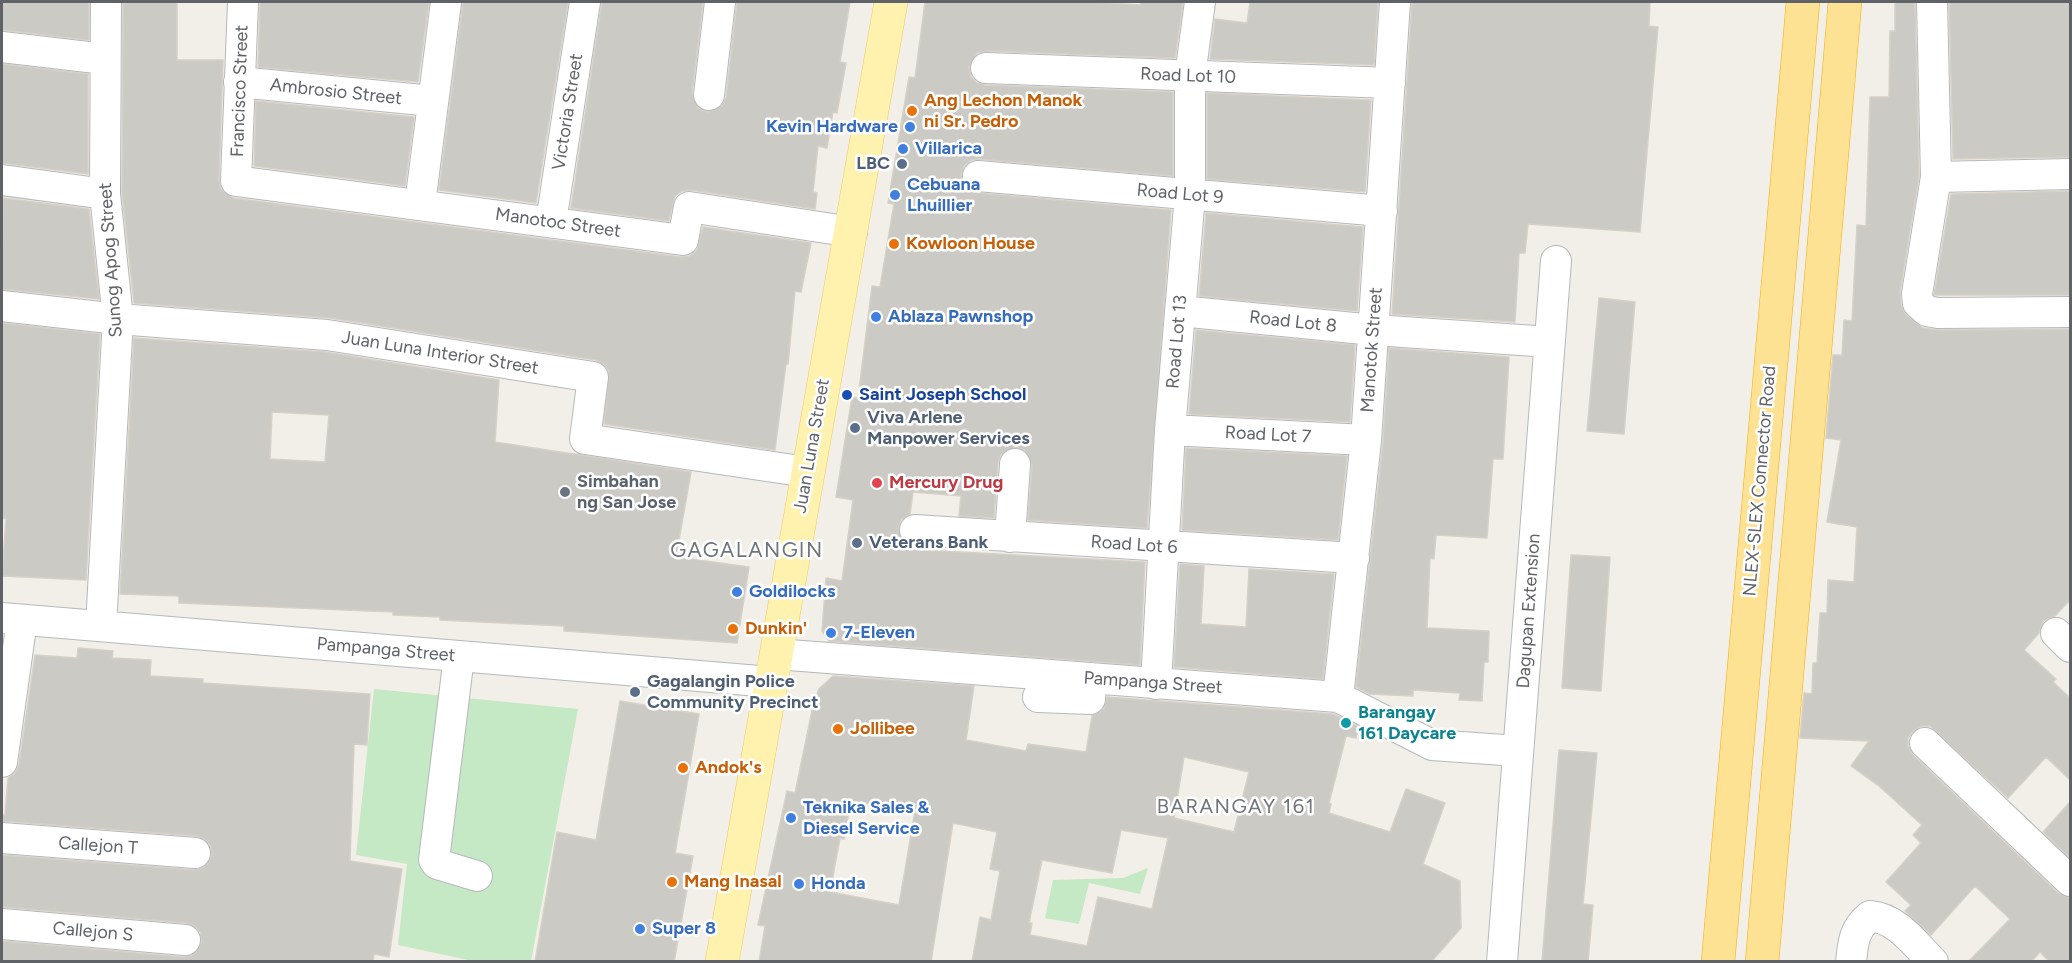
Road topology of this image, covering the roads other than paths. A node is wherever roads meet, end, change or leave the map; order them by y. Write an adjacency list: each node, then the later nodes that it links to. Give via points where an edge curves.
1 (106, 2): 13 (street, Sunog Apog Street)
2 (243, 2): 16 (street, Francisco Street)
3 (446, 2): 19 (street)
4 (585, 2): 29 (street, Victoria Street)
5 (720, 2): 18 (street)
6 (891, 2): 30 (main road, Juan Luna Street)
7 (1200, 2): 15 (street, Road Lot 13)
8 (1395, 2): 17 (street, Manotok Street)
9 (1803, 2): 65 (highway, NLEX-SLEX Connector Road)
10 (1845, 2): 66 (highway)
11 (1932, 2): 22 (street)
12 (2, 47): 13 (street)
13 (105, 59): 25 (street, Sunog Apog Street)
14 (986, 69): 15 (street, Road Lot 10)
15 (1190, 76): 17 (street, Road Lot 10); 26 (street, Road Lot 13)
16 (239, 82): 19 (street, Ambrosio Street); 24 (street, Francisco Street)
17 (1390, 84): 28 (street, Manotok Street)
18 (709, 95)
19 (432, 101): 27 (street)
20 (2070, 174): 22 (street)
21 (978, 176): 26 (street, Road Lot 9)
22 (1936, 177): 34 (street, via 1917,294 1920,307 1961,314)
23 (2, 180): 25 (street)
24 (236, 181): 27 (street, Manotoc Street)
25 (105, 194): 35 (street, Sunog Apog Street)
26 (1190, 195): 28 (street, Road Lot 9); 33 (street, Road Lot 13)
27 (420, 204): 29 (street, Manotoc Street)
28 (1382, 211): 36 (street, Manotok Street)
29 (551, 222): 30 (street, Manotoc Street, via 682,240 689,207)
30 (852, 232): 41 (main road, Juan Luna Street)
31 (1556, 261): 37 (street, Dagupan Extension)
32 (2, 306): 35 (street, Juan Luna Interior Street)
33 (1180, 310): 36 (street, Road Lot 8); 38 (street, Road Lot 13)
34 (2070, 312)
35 (118, 319): 41 (street, Juan Luna Interior Street, via 327,335 593,377 585,439); 47 (street, Sunog Apog Street)
36 (1374, 330): 37 (street, Road Lot 8); 39 (street, Manotok Street)
37 (1550, 342): 55 (street, Dagupan Extension)
38 (1170, 430): 39 (street, Road Lot 7); 44 (street, Road Lot 13)
39 (1366, 440): 45 (street, Manotok Street)
40 (1014, 464): 43 (street)
41 (807, 472): 49 (main road, Juan Luna Street)
42 (915, 530): 43 (street, Road Lot 6)
43 (1010, 537): 44 (street, Road Lot 6)
44 (1163, 547): 45 (street, Road Lot 6); 51 (street, Road Lot 13)
45 (1354, 558): 53 (street, Manotok Street)
46 (12, 619): 47 (street, Pampanga Street); 56 (street)
47 (101, 626): 48 (street, Pampanga Street)
48 (459, 656): 49 (street, Pampanga Street); 59 (street, via 434,860)
49 (774, 668): 50 (street, Pampanga Street); 63 (main road, Juan Luna Street)
50 (1090, 678): 51 (street, Pampanga Street); 52 (street, via 1090,699)
51 (1156, 684): 53 (street, Pampanga Street)
52 (1038, 697)
53 (1338, 697): 55 (street, Pampanga Street, via 1432,745)
54 (1925, 742): 60 (street)
55 (1518, 751): 64 (street, Dagupan Extension)
56 (2, 762)
57 (2, 838): 58 (street, Callejon T)
58 (195, 853)
59 (477, 876)
60 (2070, 881)
61 (2, 924): 62 (street, Callejon S)
62 (184, 940)
63 (722, 962)
64 (1502, 962)
65 (1718, 962)
66 (1762, 962)
67 (1851, 962): 68 (street, via 1853,938 1859,924 1870,916 1883,917 1895,925)
68 (1934, 962)

